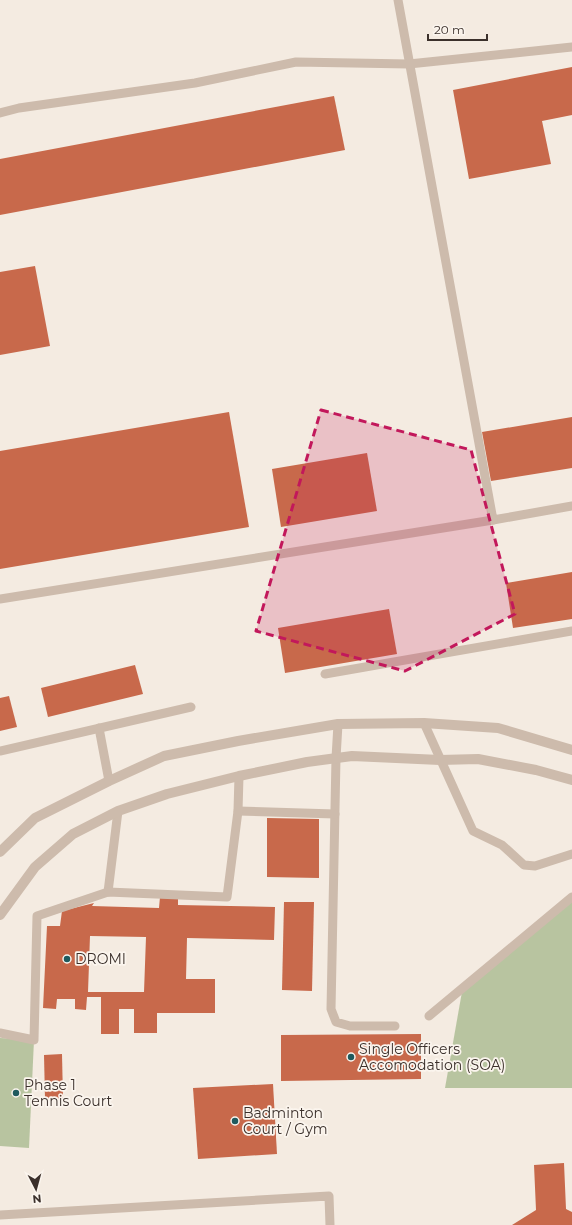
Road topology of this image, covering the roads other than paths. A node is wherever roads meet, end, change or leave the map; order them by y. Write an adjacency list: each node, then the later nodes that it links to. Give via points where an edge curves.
1 (398, 0): 3 (lane)
2 (572, 46): 3 (lane)
3 (409, 64): 4 (lane, via 296,62 195,83 19,108); 6 (lane)
4 (0, 113)
5 (572, 506): 6 (lane)
6 (493, 520): 7 (lane)
7 (0, 599)
8 (572, 631): 9 (lane)
9 (325, 674)
10 (191, 707): 13 (lane)
11 (424, 723): 12 (street); 14 (street, via 498,728); 17 (lane)
12 (338, 724): 16 (lane); 20 (street, via 164,756)
13 (99, 728): 15 (lane); 20 (lane)
14 (572, 750)
15 (0, 751)
16 (336, 758): 17 (street, via 352,756); 18 (street); 23 (lane)
17 (440, 760): 19 (street, via 478,759); 25 (lane, via 473,832 502,845 524,865 535,866)
18 (239, 776): 21 (street, via 167,794); 22 (lane)
19 (572, 780)
20 (108, 781): 24 (street, via 35,818)
21 (118, 811): 26 (lane); 28 (street, via 73,834 35,867)
22 (238, 811): 23 (lane); 26 (lane, via 227,897)
23 (335, 814): 30 (lane, via 331,1009 336,1022 350,1026)
24 (0, 852)
25 (572, 854)
26 (108, 892): 31 (lane, via 37,916 34,1040)
27 (572, 897): 29 (lane)
28 (0, 915)
29 (429, 1016)
30 (395, 1026)
31 (0, 1032)
32 (0, 1215): 33 (lane, via 329,1196)
33 (330, 1225)

